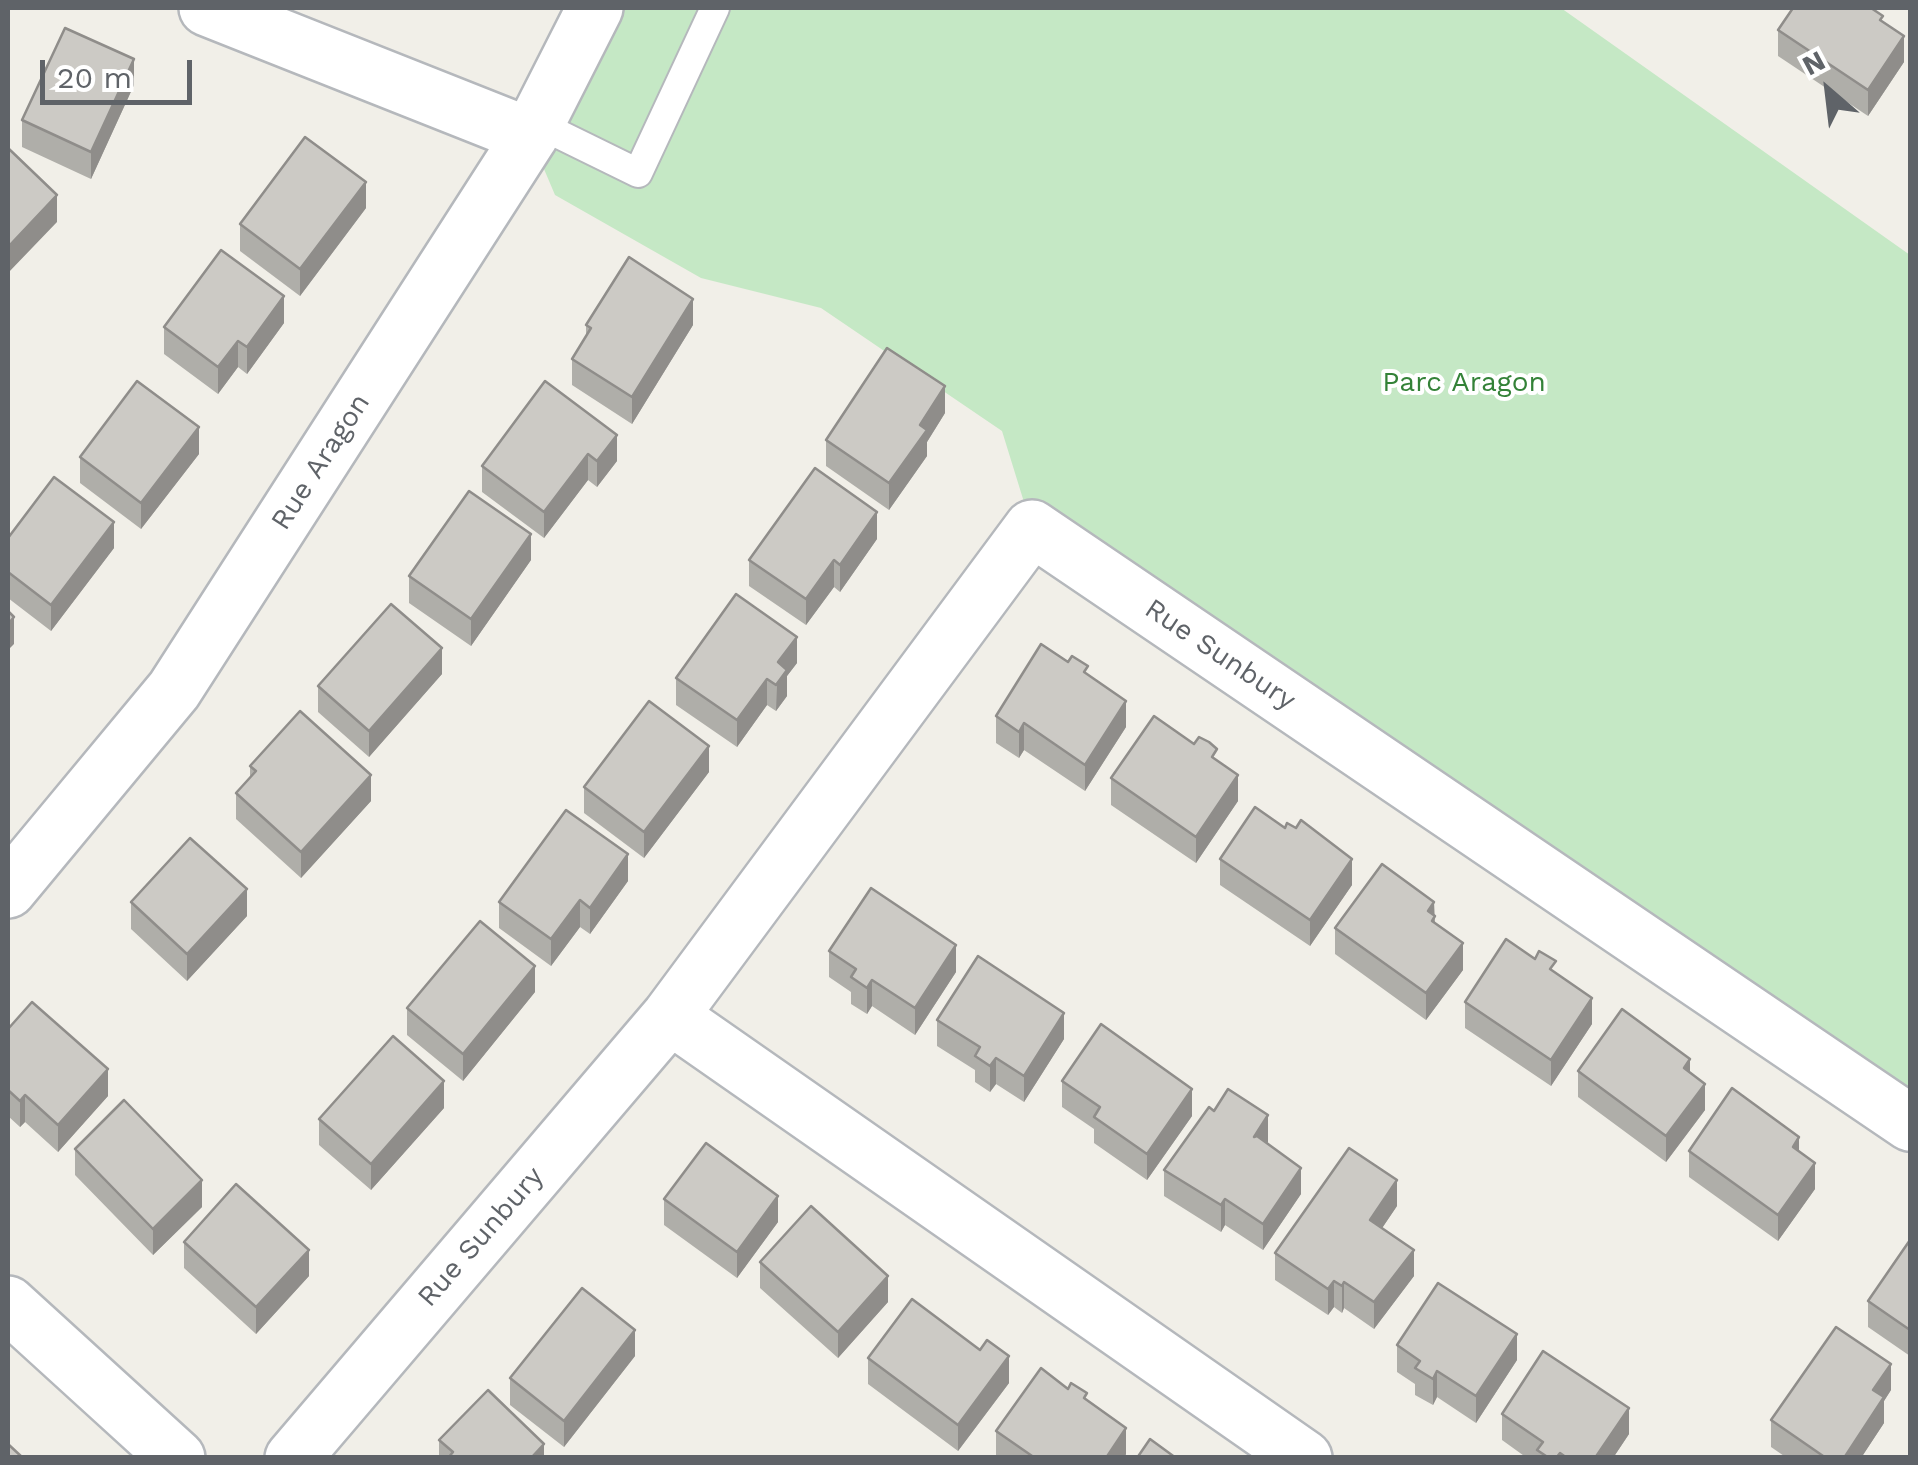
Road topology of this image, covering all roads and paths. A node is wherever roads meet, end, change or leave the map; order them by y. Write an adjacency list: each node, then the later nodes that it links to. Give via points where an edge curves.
1 (207, 8): 4 (street)
2 (595, 8): 4 (street, Rue Aragon)
3 (715, 8): 4 (lane, via 638,172)
4 (533, 130): 5 (street, Rue Aragon, via 174,690)
5 (8, 890)
6 (670, 1016): 7 (street, Rue Sunbury, via 1032,528); 10 (street, Rue Sunbury); 11 (street)
7 (1910, 1123)
8 (8, 1304): 9 (street)
9 (177, 1458)
10 (293, 1458)
11 (1304, 1458)

